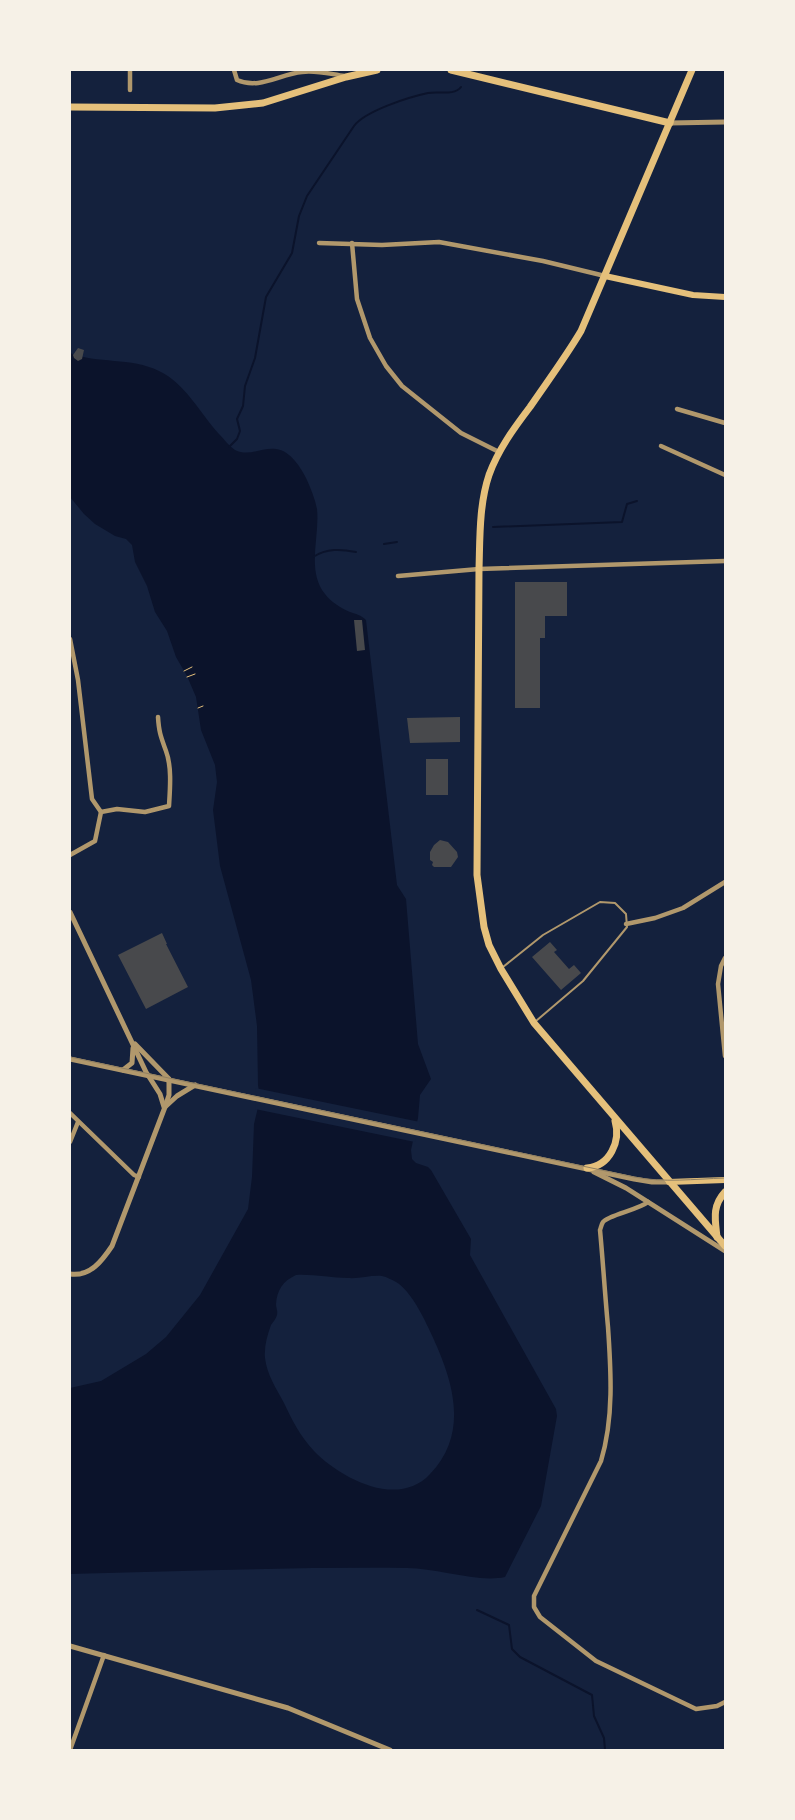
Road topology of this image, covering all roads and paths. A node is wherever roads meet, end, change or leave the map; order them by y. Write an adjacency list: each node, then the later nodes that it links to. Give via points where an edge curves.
1 (130, 70): 7 (street)
2 (234, 70): 6 (street, via 238,80 250,84 300,72 316,71)
3 (377, 70): 6 (main road)
4 (451, 70): 10 (main road)
5 (692, 70): 10 (main road)
6 (346, 77): 8 (main road, via 263,103 229,107)
7 (130, 90)
8 (70, 108)
9 (725, 122): 10 (street)
10 (670, 123): 13 (main road)
11 (319, 243): 12 (street)
12 (352, 243): 13 (street, via 438,242); 18 (street, via 357,298 370,338 386,366 402,386 461,433)
13 (605, 276): 14 (main road, via 693,295); 18 (main road, via 581,331)
14 (725, 297)
15 (677, 410): 16 (street)
16 (725, 423)
17 (661, 446): 19 (street)
18 (499, 452): 21 (main road, via 484,498)
19 (725, 476)
20 (725, 561): 21 (street)
21 (479, 569): 22 (street); 37 (main road, via 477,876 484,927)
22 (398, 576)
23 (70, 639): 31 (street, via 92,799)
24 (192, 667): 25 (path)
25 (184, 671)
26 (195, 674): 27 (path)
27 (188, 678)
28 (203, 706): 29 (path)
29 (198, 708)
30 (158, 717): 31 (street, via 159,735 170,769 168,806 144,812 117,809)
31 (102, 812): 32 (street, via 95,841)
32 (70, 855)
33 (725, 882): 35 (street, via 683,908)
34 (70, 912): 39 (street)
35 (626, 924): 37 (lane, via 626,914 615,903 600,902 543,935); 38 (lane, via 627,927 583,981)
36 (725, 958): 40 (street, via 718,976)
37 (501, 969): 38 (main road)
38 (534, 1023): 48 (main road)
39 (132, 1042): 42 (street, via 134,1060); 43 (street); 44 (street)
40 (725, 1056)
41 (70, 1059): 42 (street)
42 (123, 1070): 43 (street)
43 (148, 1075): 44 (street); 46 (street)
44 (169, 1079): 45 (street); 46 (street)
45 (195, 1085): 46 (street); 51 (street)
46 (165, 1108): 52 (street)
47 (70, 1113): 49 (street)
48 (615, 1118): 51 (main road, via 617,1136 612,1152 604,1162); 54 (main road)
49 (78, 1122): 50 (street); 52 (street)
50 (70, 1142)
51 (587, 1168): 54 (street); 56 (street)
52 (139, 1177): 60 (street, via 115,1239 101,1261 89,1270)
53 (725, 1180): 54 (main road)
54 (669, 1182): 57 (main road)
55 (725, 1192): 57 (main road, via 714,1208)
56 (648, 1202): 59 (street); 63 (street, via 608,1219 600,1230 610,1365 606,1444 601,1461 533,1602 540,1617 596,1661 696,1709)
57 (717, 1238): 58 (main road)
58 (725, 1246)
59 (725, 1251)
60 (70, 1274)
61 (70, 1646): 62 (street)
62 (104, 1655): 64 (street); 65 (street, via 288,1708)
63 (725, 1702)
64 (70, 1750)
65 (390, 1750)

